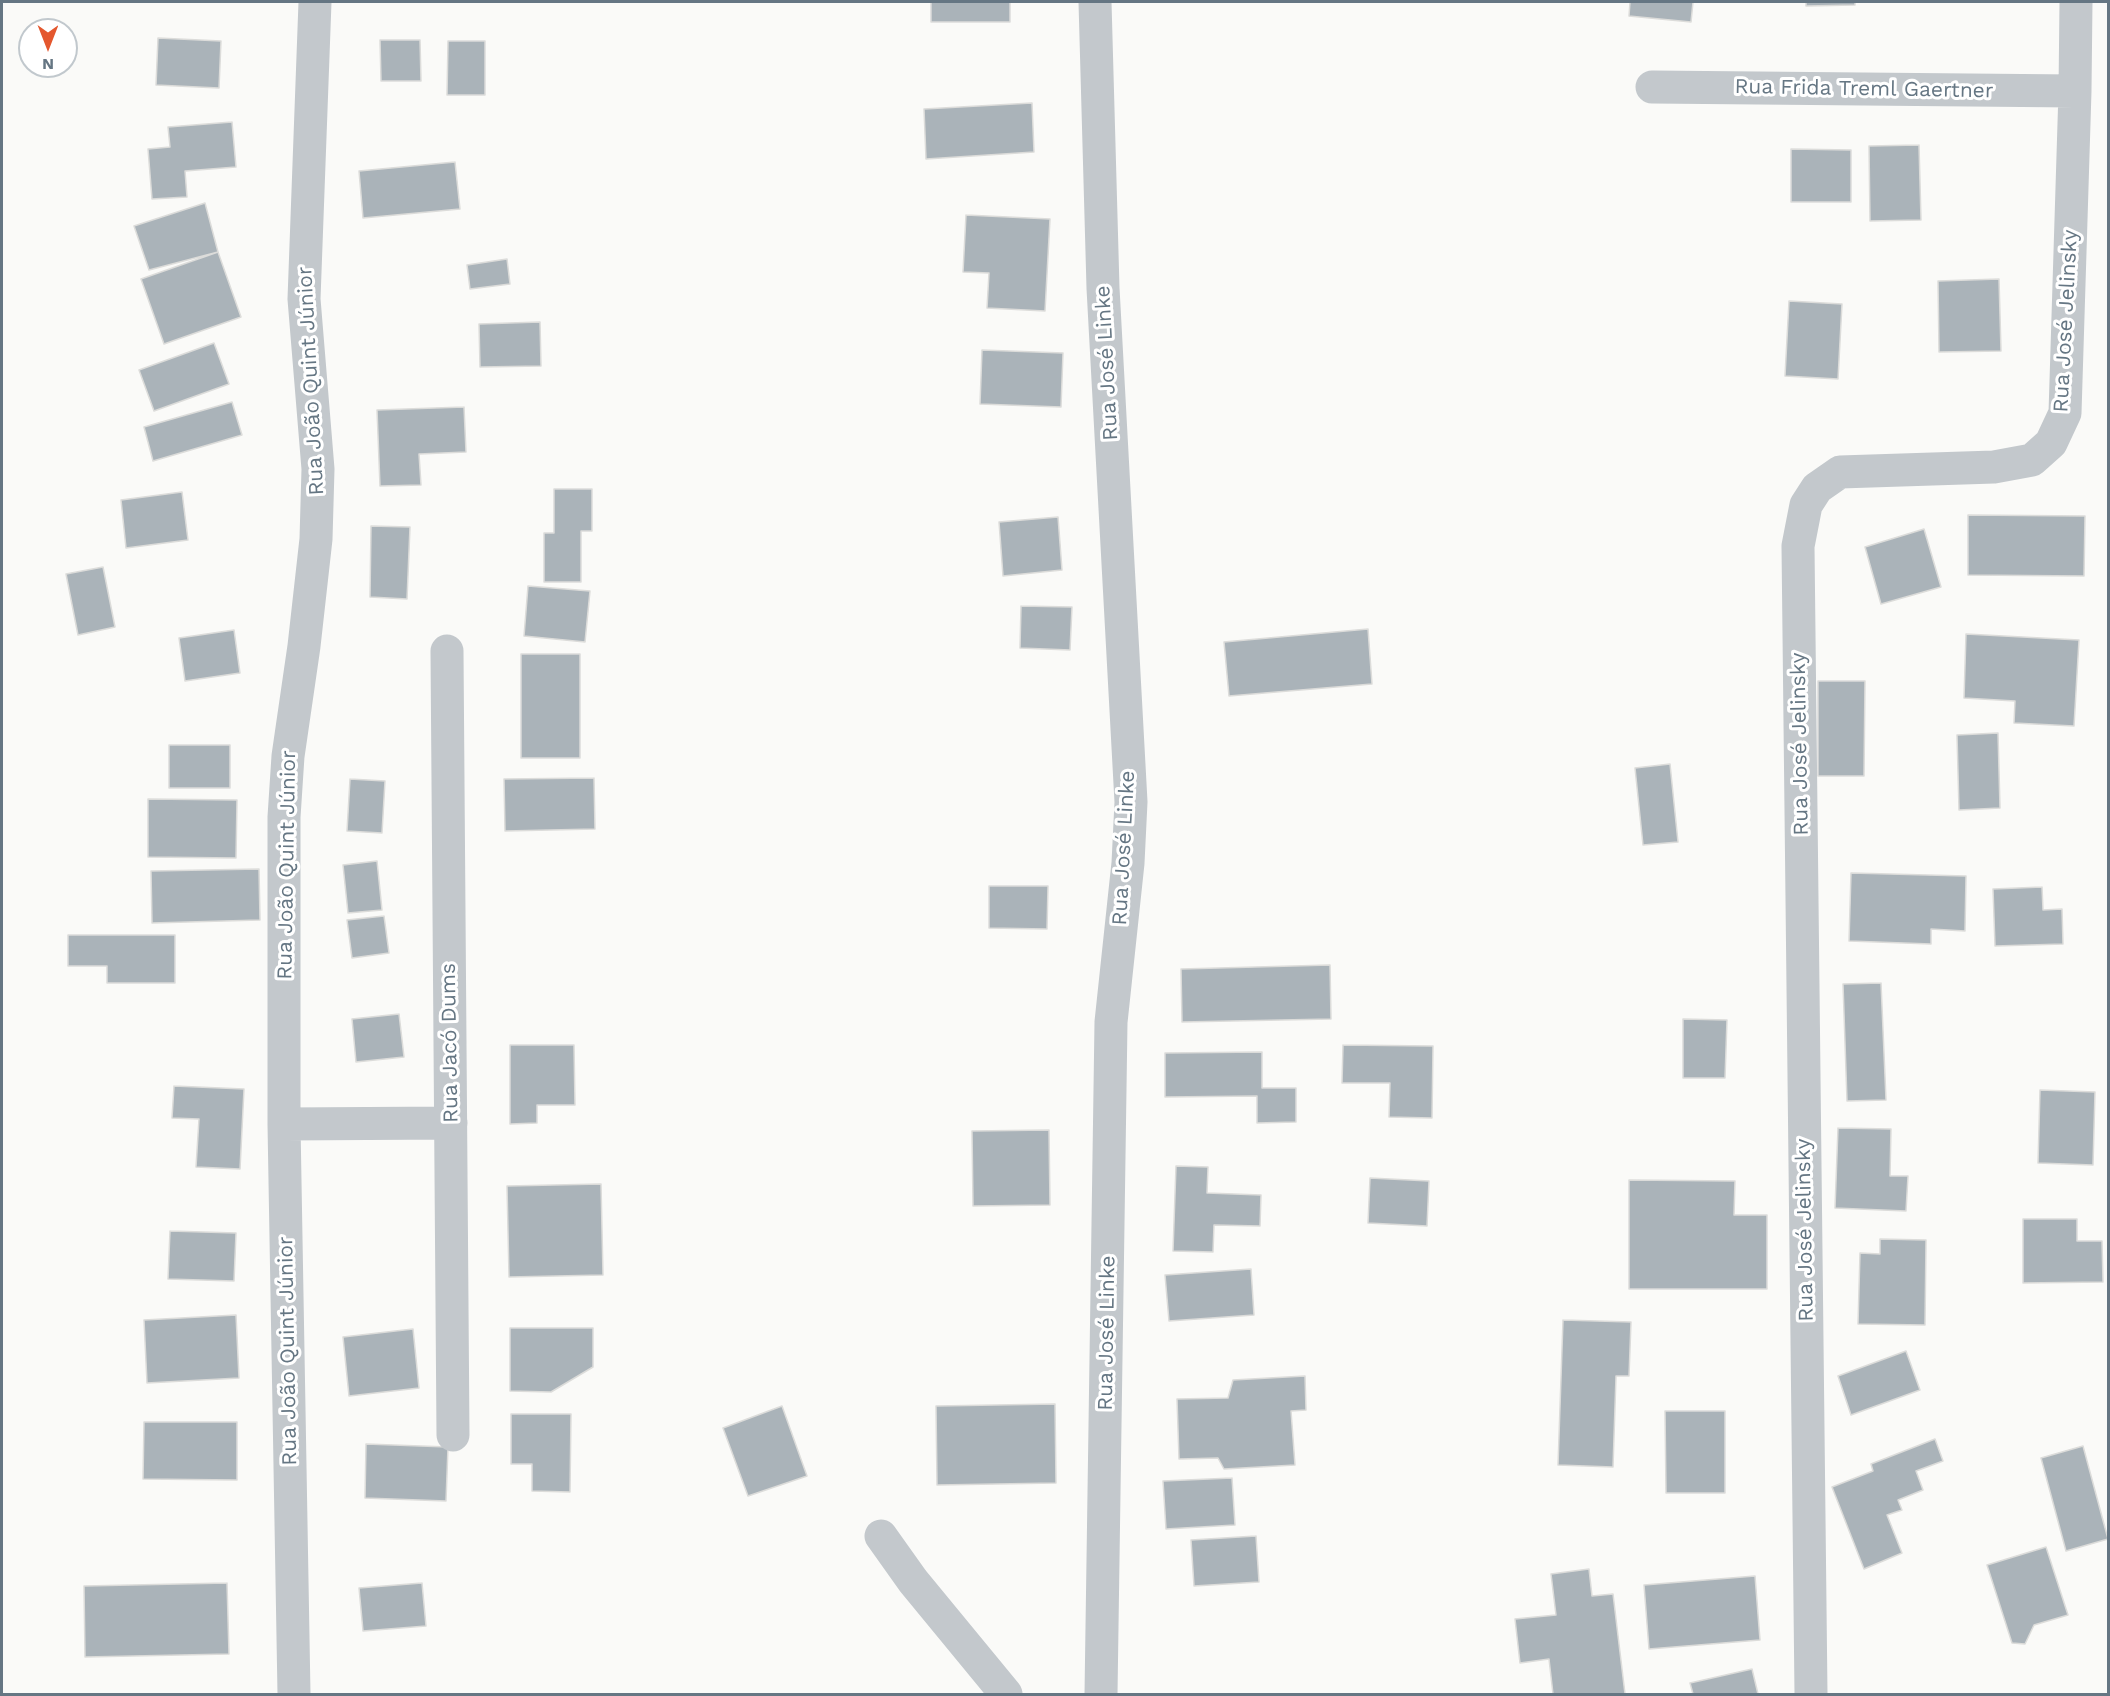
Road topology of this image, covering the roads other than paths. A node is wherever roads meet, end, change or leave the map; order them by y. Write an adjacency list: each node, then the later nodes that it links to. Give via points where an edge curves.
1 (315, 2): 8 (street, Rua João Quint Júnior, via 304,299 318,469 316,539 288,756 284,817)
2 (1095, 2): 13 (street, Rua José Linke, via 1103,288 1131,802 1112,1022)
3 (2076, 2): 5 (street, Rua José Jelinsky)
4 (1652, 87): 5 (street, Rua Frida Treml Gaertner)
5 (2075, 91): 14 (street, Rua José Jelinsky, via 2065,413 2051,443 2032,459 1994,466 1840,472 1817,488 1806,505 1798,546)
6 (447, 651): 7 (street, Rua Jacó Dums)
7 (451, 1123): 8 (street); 9 (street, Rua Jacó Dums)
8 (284, 1124): 11 (street, Rua João Quint Júnior)
9 (453, 1435)
10 (881, 1536): 12 (street)
11 (294, 1695)
12 (1006, 1695)
13 (1101, 1695)
14 (1810, 1695)

